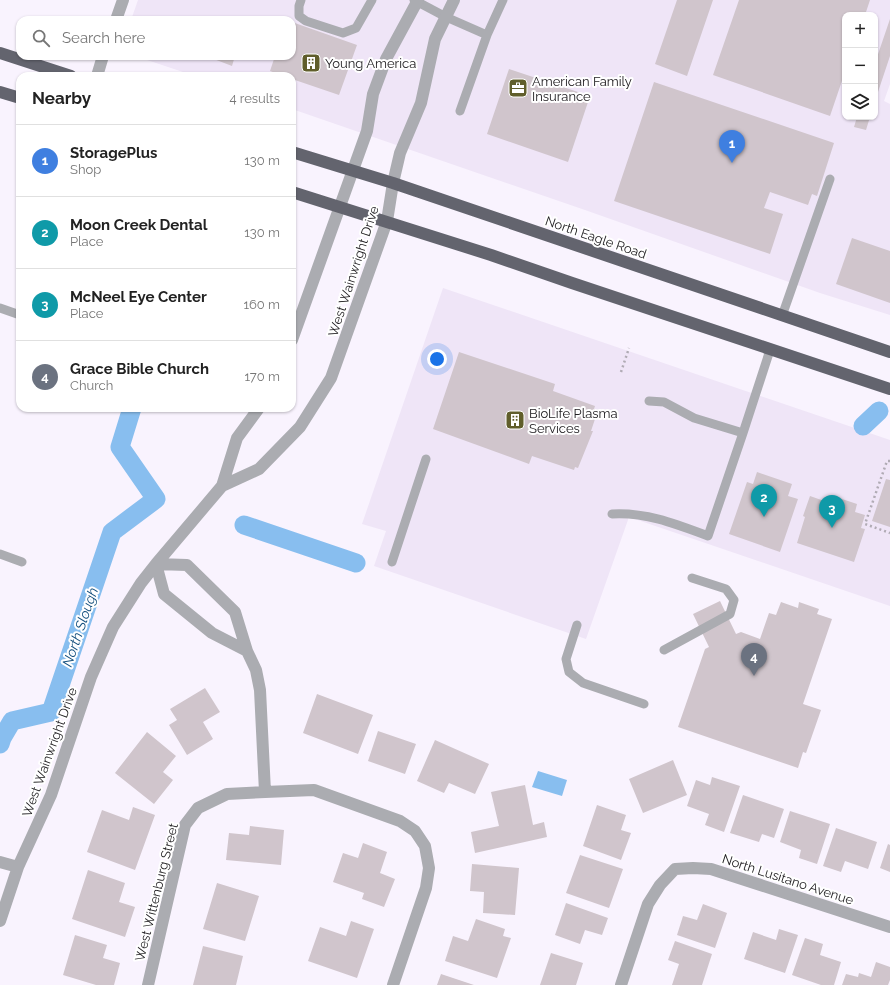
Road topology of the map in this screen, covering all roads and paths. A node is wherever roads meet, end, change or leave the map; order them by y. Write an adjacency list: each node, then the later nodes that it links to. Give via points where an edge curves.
1 (123, 0): 7 (street)
2 (301, 0): 3 (lane, via 299,16 343,34 356,28)
3 (372, 0)
4 (416, 0): 8 (lane); 20 (street, via 386,59 373,94 366,131)
5 (454, 0): 8 (street, West Wainwright Drive)
6 (503, 0): 9 (lane)
7 (117, 16)
8 (446, 17): 9 (lane); 22 (street, West Wainwright Drive, via 435,39 420,103 400,153)
9 (487, 35): 18 (lane)
10 (0, 53): 11 (highway)
11 (16, 58)
12 (22, 60): 14 (highway)
13 (103, 60): 15 (street)
14 (59, 72)
15 (98, 72)
16 (0, 92): 17 (highway)
17 (16, 97)
18 (460, 111)
19 (296, 153): 20 (highway, North Eagle Road)
20 (352, 171): 22 (highway, North Eagle Road); 24 (street)
21 (830, 179): 28 (lane)
22 (393, 183): 25 (street, West Wainwright Drive); 28 (highway, North Eagle Road)
23 (296, 193): 24 (highway)
24 (339, 207): 25 (highway); 29 (street)
25 (387, 221): 31 (highway); 40 (street, West Wainwright Drive, via 331,378 300,427 259,469)
26 (0, 308): 27 (lane)
27 (16, 313)
28 (782, 316): 32 (highway, North Eagle Road)
29 (296, 329)
30 (629, 348): 33 (path)
31 (770, 350): 34 (highway); 37 (lane)
32 (890, 352)
33 (621, 372)
34 (890, 389)
35 (650, 401): 37 (lane, via 664,402 694,418)
36 (256, 412): 40 (street, West Wainwright Drive, via 237,438)
37 (744, 433): 41 (lane, via 708,536 659,518 627,513)
38 (426, 459): 45 (lane)
39 (890, 461): 42 (path, via 866,524)
40 (222, 486): 46 (street, West Wainwright Drive)
41 (612, 514)
42 (890, 533)
43 (0, 554): 44 (lane)
44 (22, 562)
45 (392, 562)
46 (156, 564): 50 (street, via 164,594 212,633); 50 (street, via 187,566 235,612); 54 (street, West Wainwright Drive, via 113,627 99,656 51,795)
47 (692, 578): 49 (lane, via 726,589 734,600 730,614)
48 (577, 625): 51 (lane, via 566,659 570,672 584,683)
49 (664, 650)
50 (247, 651): 52 (street, via 256,670 260,690)
51 (644, 704)
52 (265, 792): 57 (street, West Wittenburg Street, via 227,794 198,808 185,825); 58 (street, West Wittenburg Street, via 314,790 400,821 416,831 425,846 429,868 426,888)
53 (0, 862): 54 (street)
54 (18, 867): 55 (street, West Wainwright Drive)
55 (0, 921)
56 (890, 927): 59 (street, North Lusitano Avenue, via 711,870 675,868 648,904)
57 (148, 985)
58 (393, 985)
59 (620, 985)

